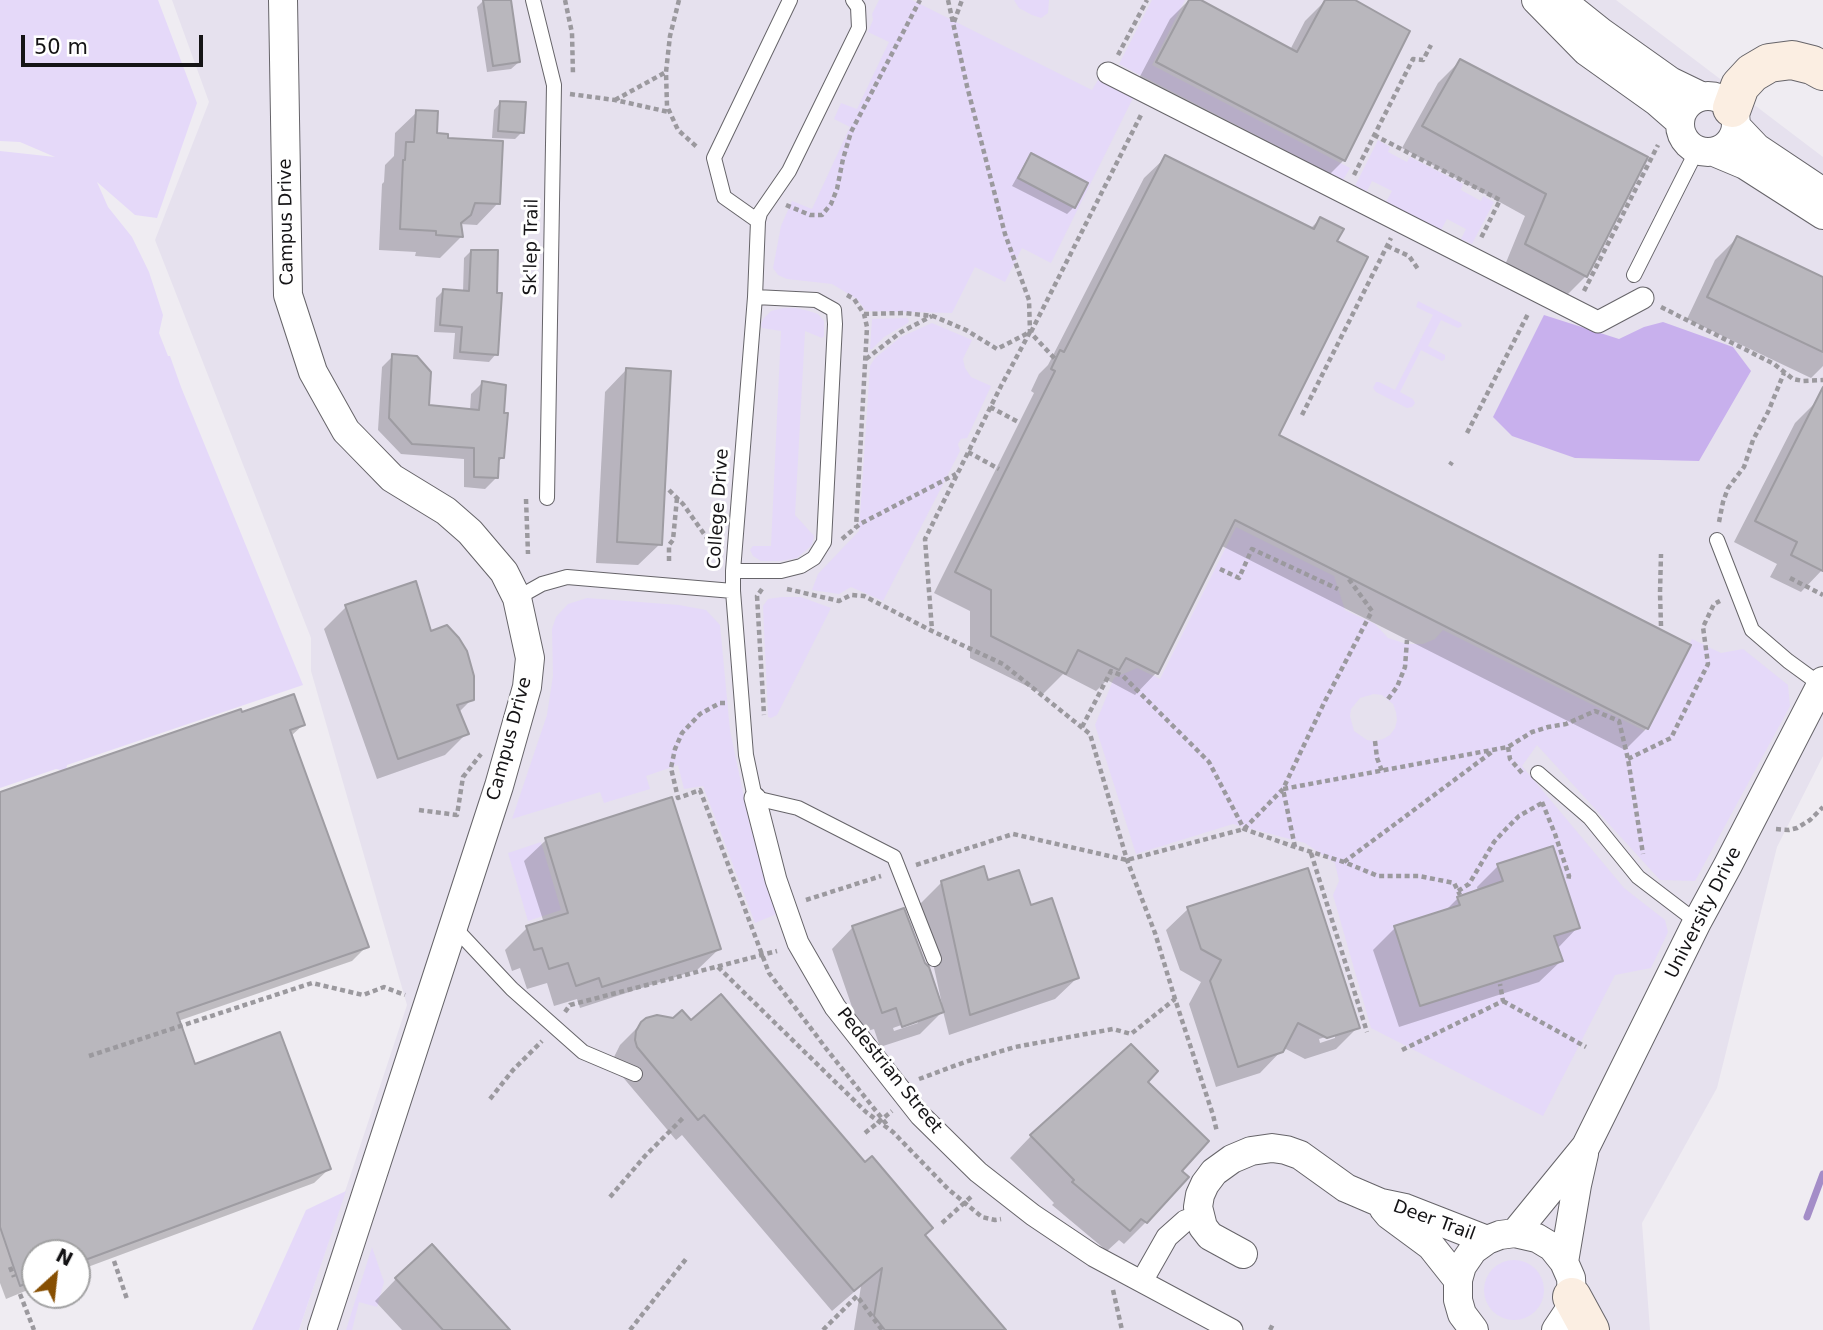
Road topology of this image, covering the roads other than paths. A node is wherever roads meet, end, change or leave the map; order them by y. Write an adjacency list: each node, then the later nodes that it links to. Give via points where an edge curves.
1 (533, 0): 18 (lane, Sk'lep Trail, via 554,85)
2 (790, 0): 14 (lane, via 714,158 724,197)
3 (853, 0): 14 (lane, via 859,28 789,171)
4 (1535, 0): 10 (street, via 1586,51)
5 (1561, 0): 9 (street, via 1670,81)
6 (281, 3): 22 (street, Campus Drive, via 288,295 313,372 346,431 391,478 470,531 504,572)
7 (1823, 71): 9 (main road, via 1792,60 1769,63 1752,74)
8 (1108, 73): 17 (street, via 1598,322)
9 (1723, 110): 10 (street, via 1686,106); 11 (street, via 1731,142 1723,149); 12 (street, via 1757,148)
10 (1680, 122): 11 (street, via 1684,140)
11 (1705, 151): 13 (street, via 1745,165); 15 (lane)
12 (1823, 192)
13 (1823, 215)
14 (758, 221): 16 (lane, College Drive)
15 (1634, 275)
16 (755, 297): 20 (lane, College Drive); 20 (lane, via 816,300 834,310 824,542 814,558 801,566 781,571)
17 (1643, 298)
18 (547, 498)
19 (1717, 540): 23 (lane, via 1752,630)
20 (733, 571): 21 (lane, College Drive)
21 (733, 591): 22 (lane, via 567,576); 25 (lane, College Drive, via 746,755)
22 (517, 598): 27 (street, Campus Drive, via 530,658 527,687)
23 (1822, 683): 26 (street, University Drive)
24 (1533, 775): 26 (lane, via 1590,818 1638,877)
25 (755, 798): 28 (lane, via 798,808 894,857); 37 (street, Pedestrian Street, via 798,943 835,1007 920,1115 978,1172 1033,1215)
26 (1697, 922): 30 (street, University Drive)
27 (453, 926): 29 (lane, via 512,989 583,1052); 40 (street, Campus Drive)
28 (934, 959)
29 (635, 1074)
30 (1586, 1146): 33 (street, University Drive); 38 (street, University Drive)
31 (1381, 1203): 32 (street, Deer Trail, via 1346,1188 1300,1155 1272,1148 1241,1154 1223,1165 1205,1184); 34 (street, Deer Trail); 36 (street, Deer Trail, via 1389,1215 1431,1246)
32 (1199, 1216): 35 (street, via 1210,1237); 37 (street, via 1185,1221 1167,1237)
33 (1515, 1233): 34 (street); 38 (street, via 1537,1237 1552,1247)
34 (1487, 1240): 36 (street, via 1462,1266)
35 (1243, 1254)
36 (1458, 1280): 39 (street)
37 (1142, 1281): 41 (street, Pedestrian Street)
38 (1564, 1296): 42 (main road)
39 (1464, 1325)
40 (322, 1330)
41 (1232, 1330)
42 (1590, 1330)

